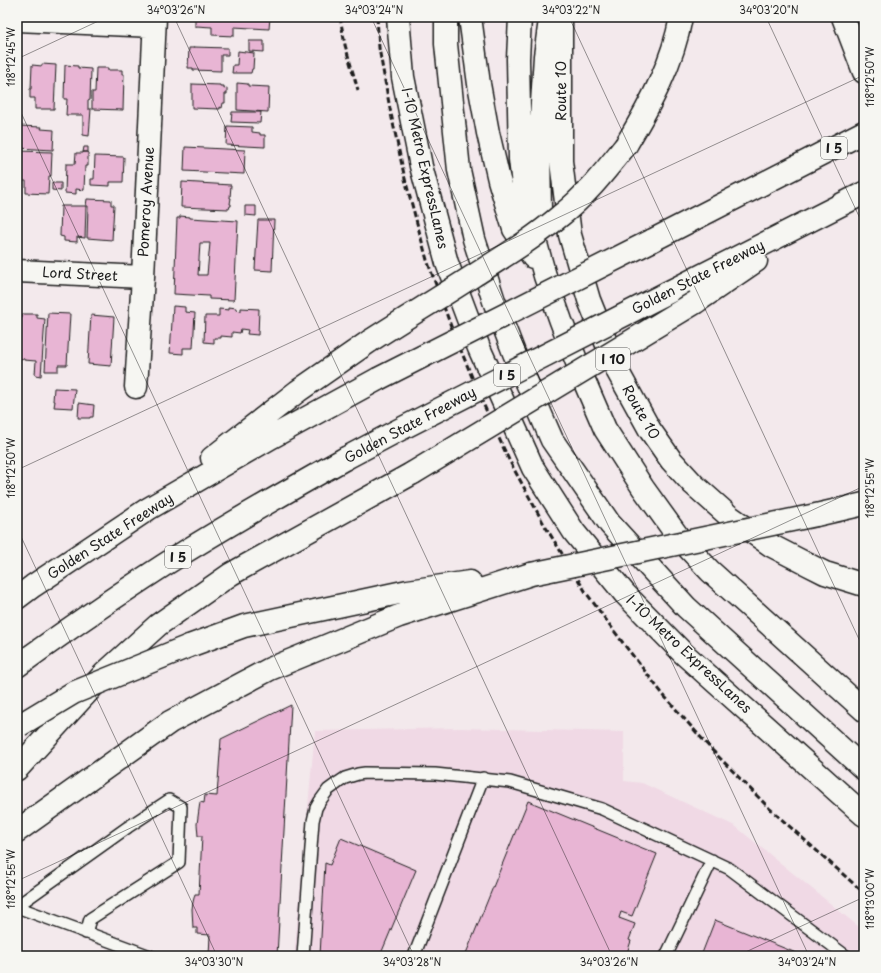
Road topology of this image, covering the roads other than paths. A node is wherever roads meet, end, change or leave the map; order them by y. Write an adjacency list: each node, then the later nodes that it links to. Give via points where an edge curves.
1 (398, 17): 33 (main road, I-10 Metro ExpressLanes, via 404,77 420,159 447,263 479,348 533,468 574,532 625,594 684,654)
2 (446, 17): 31 (main road, via 446,44 459,170 474,239 514,353 552,440 610,524 686,607)
3 (470, 17): 18 (main road, via 479,84 499,180 514,229)
4 (520, 17): 18 (main road, via 520,159 530,226)
5 (550, 17): 20 (main road, via 539,151 540,211 547,266)
6 (561, 17): 25 (main road, Route 10 / I 10, via 561,161 570,235 589,300 618,372 650,430 671,460 729,516 772,546 809,565 825,573)
7 (681, 17): 23 (main road, bridge, via 672,53 645,114 626,145 585,194 536,235 370,340 298,391)
8 (843, 17): 11 (main road)
9 (17, 20): 10 (main road)
10 (155, 22): 19 (main road, Pomeroy Avenue)
11 (864, 72)
12 (864, 125): 14 (main road)
13 (864, 132): 14 (main road, Golden State Freeway / I 5)
14 (804, 163): 23 (main road, Golden State Freeway / I 5, bridge, via 378,379)
15 (864, 193): 16 (main road, Golden State Freeway / I 5)
16 (829, 211): 27 (main road, Golden State Freeway / I 5, bridge, via 346,458 183,553); 30 (main road, bridge, via 696,302 413,473 231,574 158,625 105,673)
17 (17, 271): 19 (main road, Lord Street)
18 (545, 276): 20 (main road)
19 (143, 277): 21 (main road, Pomeroy Avenue)
20 (561, 321): 28 (main road, via 605,429 643,488 680,538 710,571)
21 (136, 387)
22 (864, 504): 24 (main road, bridge)
23 (148, 509): 26 (main road, Golden State Freeway / I 5)
24 (531, 574): 29 (main road, bridge, via 408,591 244,626 73,693); 34 (main road, via 399,616 270,669 170,722)
25 (864, 585)
26 (17, 598)
27 (17, 666)
28 (864, 710)
29 (18, 726)
30 (17, 769)
31 (864, 769)
32 (483, 778): 35 (lane, via 510,782 602,809); 39 (lane, via 365,773 351,775 328,790 316,808 313,821); 40 (lane)
33 (864, 814)
34 (17, 831)
35 (712, 860): 41 (lane); 42 (lane, via 730,869)
36 (17, 907): 37 (lane); 37 (lane, via 169,800 181,807 179,862 90,919)
37 (86, 933): 38 (lane)
38 (150, 956)
39 (303, 956)
40 (414, 956)
41 (666, 956)
42 (846, 956)

